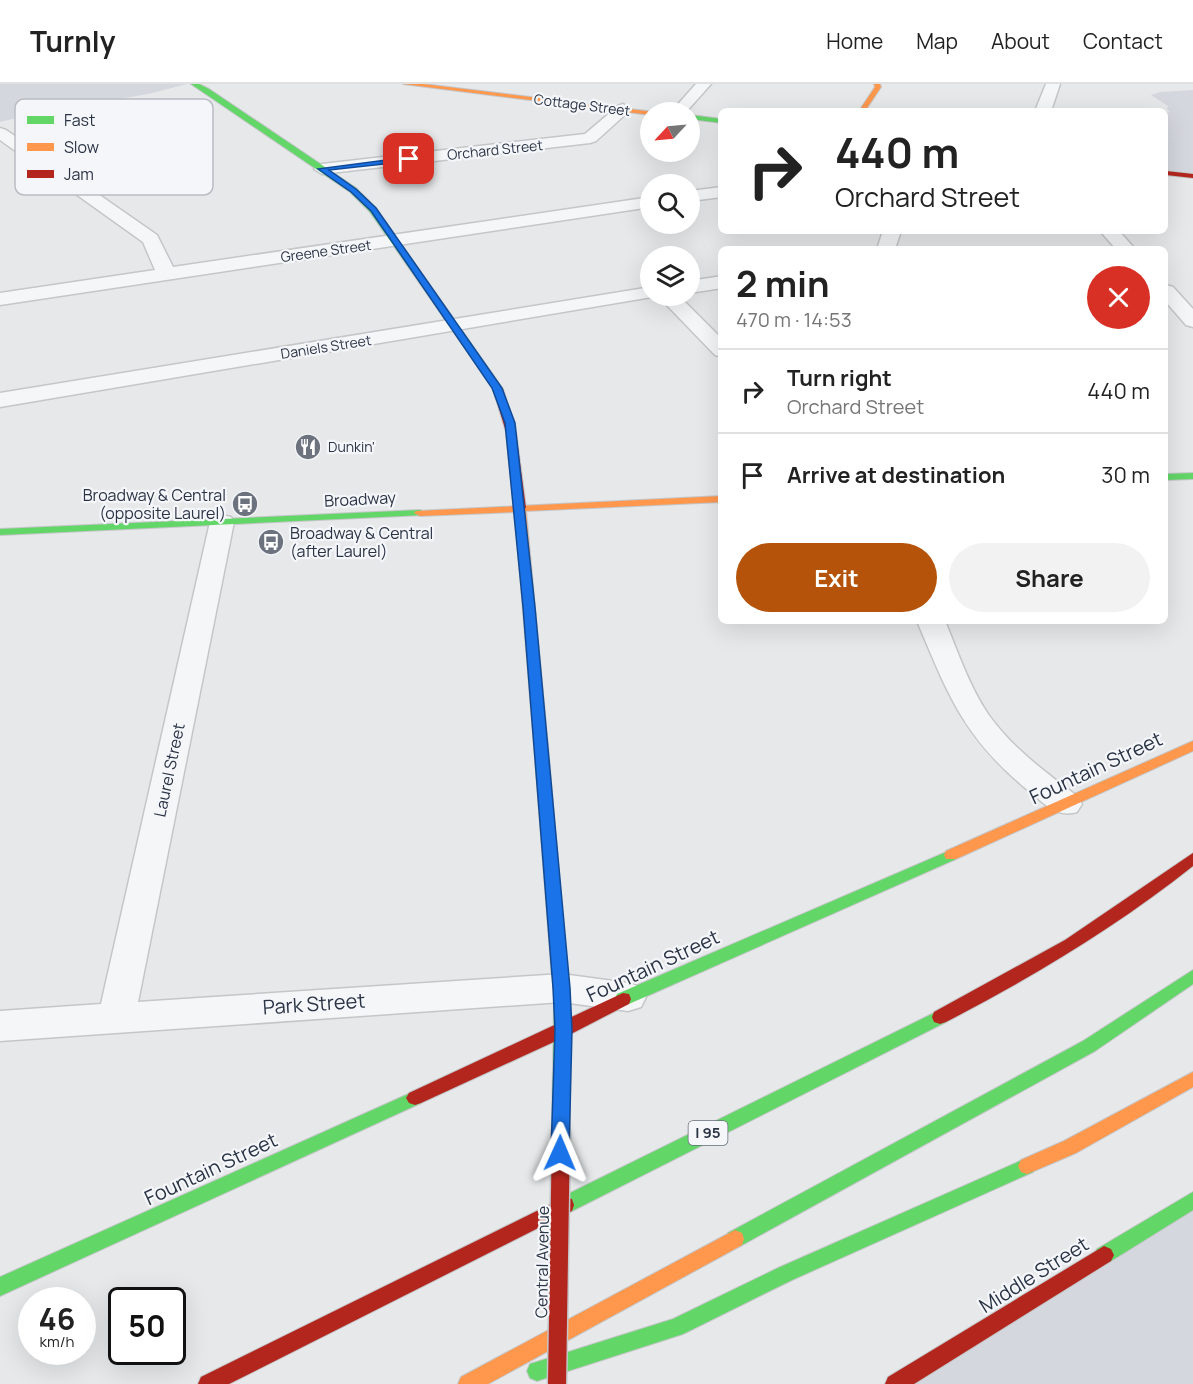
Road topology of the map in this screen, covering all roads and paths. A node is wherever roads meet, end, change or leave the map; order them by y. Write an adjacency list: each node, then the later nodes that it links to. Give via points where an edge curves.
1 (194, 84): 6 (main road, Central Avenue)
2 (406, 84): 10 (main road, Cottage Street)
3 (704, 84): 7 (street)
4 (877, 84): 8 (main road)
5 (1053, 84): 9 (street)
6 (205, 87): 16 (main road, Central Avenue)
7 (687, 102)
8 (864, 108)
9 (1044, 108)
10 (623, 110): 11 (main road, Cottage Street); 16 (street, Orchard Street, via 590,138)
11 (640, 111)
12 (700, 118): 13 (main road)
13 (718, 120)
14 (0, 133): 15 (street)
15 (15, 144)
16 (322, 169): 24 (main road, Central Avenue, via 365,200)
17 (1168, 173): 18 (main road)
18 (1193, 176)
19 (718, 192): 21 (street)
20 (88, 195): 26 (street, via 151,239)
21 (700, 195)
22 (640, 204): 24 (street, Greene Street)
23 (1112, 234): 25 (street)
24 (395, 241): 26 (street, Greene Street); 34 (main road, Central Avenue)
25 (1123, 246)
26 (167, 274): 31 (street, Greene Street)
27 (718, 283): 28 (street)
28 (700, 285)
29 (1168, 293): 33 (street)
30 (640, 295): 34 (street, Daniels Street)
31 (0, 299)
32 (678, 306): 35 (street)
33 (1193, 321)
34 (454, 326): 36 (street, Daniels Street); 40 (main road, Central Avenue, via 506,406)
35 (718, 347)
36 (0, 400)
37 (1193, 476): 38 (main road)
38 (1168, 477)
39 (718, 499): 40 (main road, Broadway)
40 (520, 508): 41 (main road, Broadway); 48 (main road, Central Avenue)
41 (222, 522): 42 (main road, Broadway); 50 (street, Laurel Street)
42 (0, 532)
43 (932, 624): 45 (street, via 960,688 986,732)
44 (1193, 746): 45 (main road, Fountain Street)
45 (1066, 804): 49 (main road, Fountain Street)
46 (1193, 858): 57 (main road, I 95, via 1127,911 981,996)
47 (1193, 976): 58 (main road, via 1089,1046 1026,1082)
48 (562, 988): 49 (street, Park Street); 50 (street, Park Street); 52 (main road, Central Avenue)
49 (628, 997): 52 (main road, Fountain Street)
50 (116, 1018): 51 (street, Park Street)
51 (0, 1026)
52 (563, 1030): 55 (main road, Fountain Street); 59 (main road, Central Avenue, bridge)
53 (1193, 1079): 56 (main road, via 1070,1147 784,1274 676,1327)
54 (1193, 1200): 60 (main road, Middle Street)
55 (0, 1287)
56 (518, 1377)
57 (208, 1384)
58 (468, 1384)
59 (557, 1384)
60 (894, 1384)

